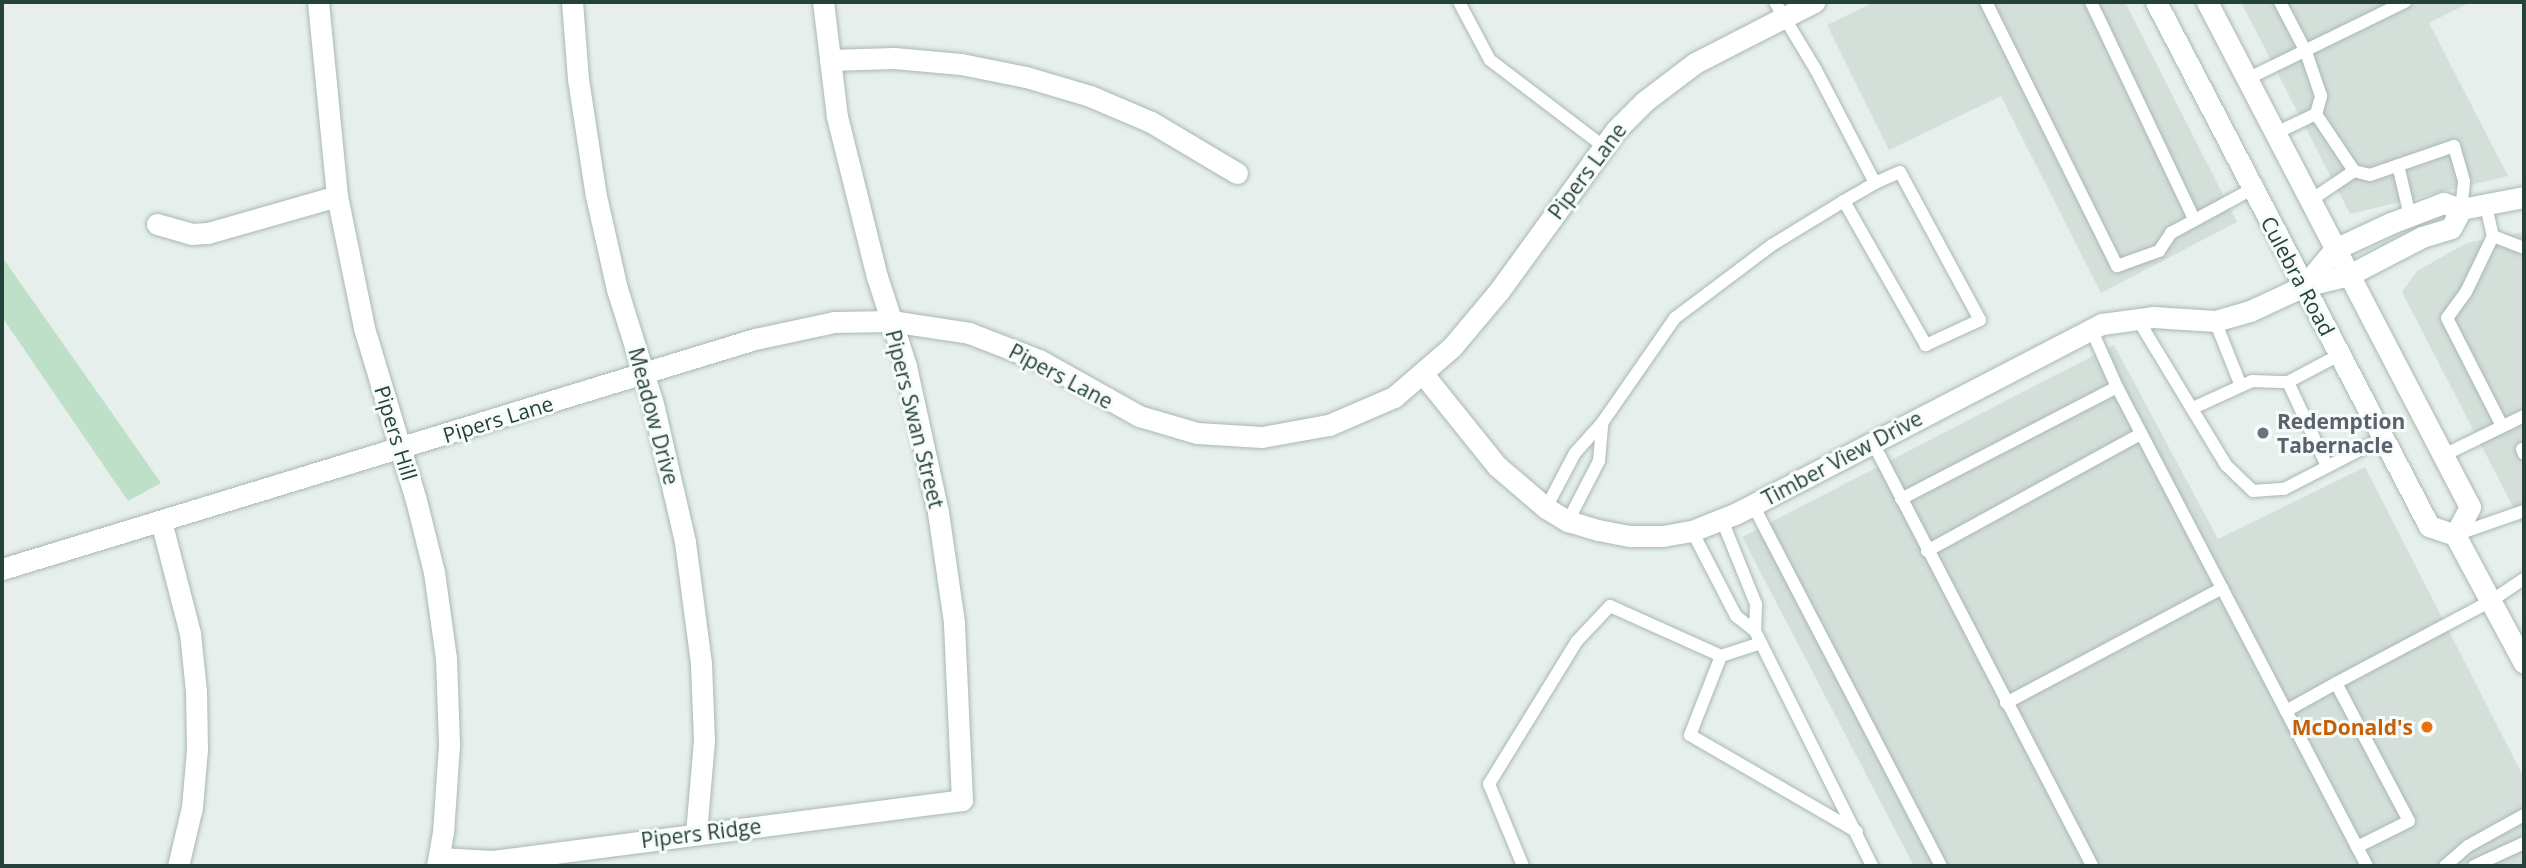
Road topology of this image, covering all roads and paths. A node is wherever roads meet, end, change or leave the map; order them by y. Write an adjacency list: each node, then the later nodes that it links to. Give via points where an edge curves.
1 (318, 2): 24 (street, Pipers Hill)
2 (572, 2): 43 (street, Meadow Drive, via 579,92 594,186 617,289)
3 (822, 2): 14 (street, Pipers Swan Street)
4 (1459, 2): 18 (lane, via 1490,60)
5 (1814, 2): 12 (street, Pipers Lane)
6 (1986, 2): 31 (lane, via 2117,266 2159,251 2171,233)
7 (2091, 2): 31 (lane)
8 (2155, 2): 23 (street, Culebra Road)
9 (2207, 2): 15 (street)
10 (2280, 2): 13 (lane)
11 (2405, 2): 13 (lane)
12 (1780, 9): 18 (street, Pipers Lane, via 1669,81); 22 (lane)
13 (2306, 52): 15 (lane); 16 (lane, via 2321,96)
14 (830, 60): 21 (street, via 894,58 1026,77 1090,96 1151,122); 39 (street, Pipers Swan Street, via 837,117)
15 (2247, 79): 17 (street)
16 (2316, 114): 17 (lane); 20 (lane)
17 (2276, 133): 26 (street)
18 (1604, 146): 44 (street, Pipers Lane, via 1490,301)
19 (2398, 165): 20 (lane, via 2370,175); 29 (lane, via 2454,146 2464,182); 30 (lane)
20 (2354, 171): 26 (lane)
21 (1237, 173)
22 (1875, 183): 27 (lane); 27 (lane, via 1900,172 1980,320 1926,345)
23 (2252, 189): 31 (lane); 37 (street, Culebra Road)
24 (337, 196): 32 (street, via 208,233 192,234); 55 (street, Pipers Hill, via 364,328)
25 (2524, 197): 28 (street, Timber View Drive)
26 (2311, 200): 35 (street)
27 (1844, 201): 50 (lane, via 1772,246 1675,318)
28 (2485, 202): 29 (street, Timber View Drive); 33 (lane)
29 (2461, 209): 30 (street, Timber View Drive, via 2443,203); 36 (street, Timber View Drive, via 2451,228 2422,237)
30 (2410, 216): 35 (street, Timber View Drive)
31 (2194, 219)
32 (158, 224)
33 (2493, 236): 34 (lane); 51 (lane, via 2466,292 2447,318)
34 (2524, 248)
35 (2335, 249): 36 (street); 37 (street, Timber View Drive)
36 (2349, 275): 37 (street, Timber View Drive); 56 (street)
37 (2304, 286): 40 (street, Timber View Drive, via 2250,311); 42 (street, Culebra Road)
38 (2137, 318): 40 (street, Timber View Drive); 41 (street, Timber View Drive); 48 (lane)
39 (891, 321): 43 (street, Pipers Lane, via 797,328); 44 (street, Pipers Lane, via 1003,344 1139,416 1220,436 1262,438 1329,425 1380,404); 79 (street, Pipers Swan Street, via 906,366 938,512 954,622)
40 (2214, 321): 46 (lane)
41 (2091, 329): 47 (lane); 54 (street, Timber View Drive)
42 (2339, 355): 45 (lane); 53 (street, Culebra Road)
43 (643, 373): 55 (street, Pipers Lane); 82 (street, Meadow Drive, via 685,542 701,663 704,740)
44 (1423, 374): 60 (street, Timber View Drive, via 1497,466)
45 (2288, 382): 46 (lane, via 2252,381); 57 (lane)
46 (2241, 386): 48 (lane)
47 (2117, 387): 52 (lane); 58 (lane)
48 (2193, 408): 57 (lane, via 2226,465 2253,491 2284,489)
49 (2524, 416): 51 (lane)
50 (1602, 423): 60 (lane, via 1575,453); 64 (lane, via 1599,461)
51 (2502, 426): 56 (lane)
52 (2141, 434): 67 (lane); 70 (lane)
53 (2383, 438): 57 (lane); 66 (street, Culebra Road, via 2428,526)
54 (1872, 443): 58 (lane); 59 (street, Timber View Drive)
55 (401, 449): 63 (street, Pipers Lane); 85 (street, Pipers Hill, via 433,572 446,658 449,745)
56 (2444, 454): 66 (street, via 2470,507)
57 (2327, 466)
58 (1901, 499): 67 (lane)
59 (1752, 505): 62 (street, Timber View Drive); 89 (lane)
60 (1546, 508): 64 (street, Timber View Drive)
61 (2524, 510): 66 (lane)
62 (1722, 520): 65 (street, Timber View Drive); 72 (lane, via 1756,604)
63 (161, 521): 68 (street, Pipers Lane); 86 (street, via 190,633 196,691 192,807)
64 (1569, 521): 65 (street, Timber View Drive, via 1630,536)
65 (1692, 531): 72 (lane, via 1736,616)
66 (2455, 535): 71 (street)
67 (1927, 551): 77 (lane)
68 (2, 569)
69 (2524, 579): 71 (lane)
70 (2222, 588): 77 (lane); 78 (lane)
71 (2491, 601): 75 (street); 76 (lane)
72 (1755, 631): 73 (lane)
73 (1761, 643): 74 (lane); 81 (lane)
74 (1721, 656): 81 (lane, via 1690,735); 87 (lane, via 1610,606 1577,641 1489,784)
75 (2524, 663)
76 (2336, 684): 78 (lane); 84 (lane, via 2409,821)
77 (2006, 703): 90 (lane)
78 (2286, 711): 84 (lane)
79 (962, 800): 82 (street, Pipers Ridge)
80 (2524, 815): 92 (lane, via 2468,846)
81 (1857, 832): 88 (lane)
82 (696, 834): 85 (street, Pipers Ridge, via 493,861)
83 (2524, 843): 93 (lane)
84 (2357, 846): 91 (lane)
85 (438, 862)
86 (178, 866)
87 (1523, 866)
88 (1872, 866)
89 (1941, 866)
90 (2092, 866)
91 (2367, 866)
92 (2445, 866)
93 (2474, 866)

